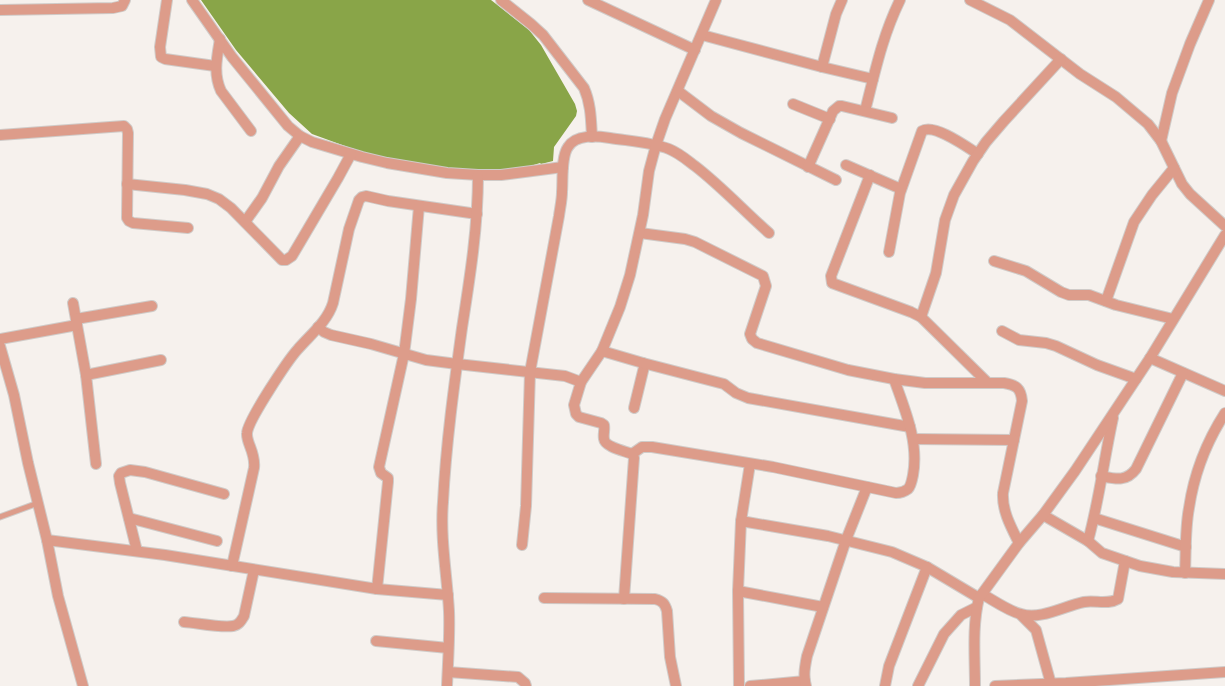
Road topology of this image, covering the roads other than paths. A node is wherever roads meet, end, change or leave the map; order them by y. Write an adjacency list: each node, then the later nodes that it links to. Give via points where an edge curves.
1 (125, 0): 11 (street, via 122,6 113,8)
2 (167, 0): 16 (street, via 160,47 161,57)
3 (192, 0): 13 (street)
4 (502, 0): 27 (street, via 543,35 584,88 591,109)
5 (588, 0): 14 (street)
6 (716, 0): 12 (street)
7 (842, 0): 17 (street)
8 (900, 0): 18 (street, via 878,54)
9 (970, 0): 15 (street, via 1010,20)
10 (1209, 0): 28 (street, via 1172,93)
11 (0, 10)
12 (702, 35): 14 (street); 17 (street)
13 (220, 39): 16 (street); 26 (street, via 261,94)
14 (695, 50): 19 (street)
15 (1061, 59): 28 (street, via 1116,97 1148,124); 31 (street, via 1004,121)
16 (216, 66): 24 (street, via 221,91)
17 (822, 67): 18 (street)
18 (873, 79): 21 (street)
19 (678, 90): 29 (street); 34 (street, via 712,116)
20 (793, 104): 23 (street)
21 (865, 111): 22 (street); 23 (street, via 839,106)
22 (892, 118)
23 (830, 119): 34 (street)
24 (251, 131)
25 (0, 135): 39 (street, via 124,126 128,133)
26 (300, 136): 30 (street); 43 (street)
27 (592, 137): 29 (street); 33 (street, via 580,138 568,147)
28 (1161, 141): 35 (street)
29 (656, 145): 46 (street, via 649,171); 47 (street, via 678,153 708,176)
30 (350, 154): 36 (street, via 410,167); 43 (street, via 289,259 282,260)
31 (978, 154): 40 (street, via 947,135 925,129 919,135); 54 (street, via 954,195 945,220 936,273)
32 (846, 165): 37 (street)
33 (563, 167): 36 (street, via 501,175); 67 (street, via 559,216)
34 (808, 167): 38 (street)
35 (1174, 168): 44 (street, via 1190,194); 51 (street, via 1152,194 1134,222)
36 (478, 175): 42 (street)
37 (870, 175): 40 (street); 54 (street, via 831,276 832,284)
38 (836, 180)
39 (127, 184): 43 (street, via 207,194 219,199); 45 (street, via 126,214 129,221)
40 (901, 188): 49 (street)
41 (419, 206): 42 (street); 57 (street, via 366,196 359,200 349,229 333,303 327,317); 62 (street)
42 (477, 214): 66 (street)
43 (246, 222)
44 (1225, 226)
45 (188, 228)
46 (640, 233): 61 (street, via 620,307); 70 (street, via 695,242 763,276 766,286 750,334 757,342 848,370)
47 (768, 233)
48 (1225, 235): 55 (street)
49 (889, 252)
50 (994, 261): 51 (street, via 1026,271 1069,295 1089,295)
51 (1106, 301): 55 (street)
52 (73, 303): 56 (street)
53 (152, 306): 56 (street)
54 (921, 317): 73 (street)
55 (1173, 320): 63 (street)
56 (76, 322): 59 (street); 69 (street)
57 (318, 327): 62 (street, via 331,335); 102 (street, via 296,350 248,428 247,437 254,457 254,468)
58 (1002, 331): 71 (street, via 1019,340 1056,346)
59 (0, 339)
60 (0, 346): 87 (street, via 14,395)
61 (602, 350): 65 (street); 72 (street)
62 (404, 354): 66 (street); 107 (street, via 379,467 381,473 388,478 388,482)
63 (1150, 358): 68 (street); 71 (street)
64 (161, 360): 69 (street)
65 (643, 363): 75 (street, via 644,371); 78 (street, via 724,384 748,398)
66 (457, 364): 67 (street); 109 (street, via 442,503)
67 (530, 372): 72 (street, via 566,376); 98 (street, via 526,506)
68 (1183, 373): 74 (street); 84 (street, via 1132,474 1120,479)
69 (86, 375): 82 (street)
70 (894, 379): 73 (street, via 924,383); 78 (street)
71 (1136, 379): 76 (street)
72 (581, 382): 81 (street, via 574,405 576,414 604,425 605,443)
73 (988, 383): 80 (street, via 1012,384 1022,394)
74 (1225, 391)
75 (634, 408)
76 (1114, 411): 84 (street); 88 (street)
77 (1225, 413): 99 (street, via 1206,448 1194,485 1189,507)
78 (910, 427): 79 (street)
79 (913, 440): 80 (street); 85 (street, via 914,470 909,488 896,493)
80 (1014, 440): 97 (street, via 1003,503)
81 (632, 454): 83 (street, via 642,447 652,447); 111 (street, via 635,463)
82 (96, 464)
83 (750, 464): 85 (street); 92 (street)
84 (1101, 476): 91 (street)
85 (867, 486): 94 (street)
86 (224, 494): 90 (street, via 145,472 124,471 119,476)
87 (38, 503): 89 (lane); 93 (street)
88 (1043, 515): 96 (street); 97 (street)
89 (0, 517)
90 (129, 518): 95 (street); 100 (street)
91 (1094, 518): 96 (street); 99 (street)
92 (741, 521): 94 (street); 108 (street)
93 (47, 540): 100 (street); 123 (street, via 58,596)
94 (846, 540): 103 (street, via 892,552); 113 (street)
95 (216, 541)
96 (1088, 541): 101 (street, via 1102,553)
97 (1018, 543): 112 (street)
98 (522, 545)
99 (1186, 547): 105 (street)
100 (138, 551): 102 (street)
101 (1125, 561): 105 (street, via 1140,566); 114 (street, via 1118,598 1114,601 1086,602 1038,615)
102 (232, 566): 104 (street)
103 (927, 567): 112 (street); 129 (street, via 889,666)
104 (254, 570): 107 (street); 115 (street, via 244,616 240,623 226,626)
105 (1185, 572): 106 (street)
106 (1225, 574)
107 (377, 589): 109 (street)
108 (738, 591): 113 (street); 127 (street)
109 (448, 595): 117 (street)
110 (544, 598): 111 (street)
111 (624, 599): 126 (street, via 655,599 665,605 670,657)
112 (979, 600): 114 (street); 130 (street, via 960,615 944,634); 131 (street, via 974,639)
113 (823, 607): 120 (street, via 807,656)
114 (1021, 615): 121 (street, via 1036,630)
115 (184, 622)
116 (376, 641): 117 (street)
117 (448, 648): 118 (street)
118 (448, 672): 124 (street); 125 (street, via 518,677)
119 (1225, 672): 121 (street)
120 (805, 684): 128 (street)
121 (1051, 684): 122 (street)
122 (1035, 685): 132 (street)
123 (83, 686)
124 (447, 686)
125 (526, 686)
126 (676, 686)
127 (739, 686)
128 (750, 686)
129 (885, 686)
130 (918, 686)
131 (975, 686)
132 (995, 686)

